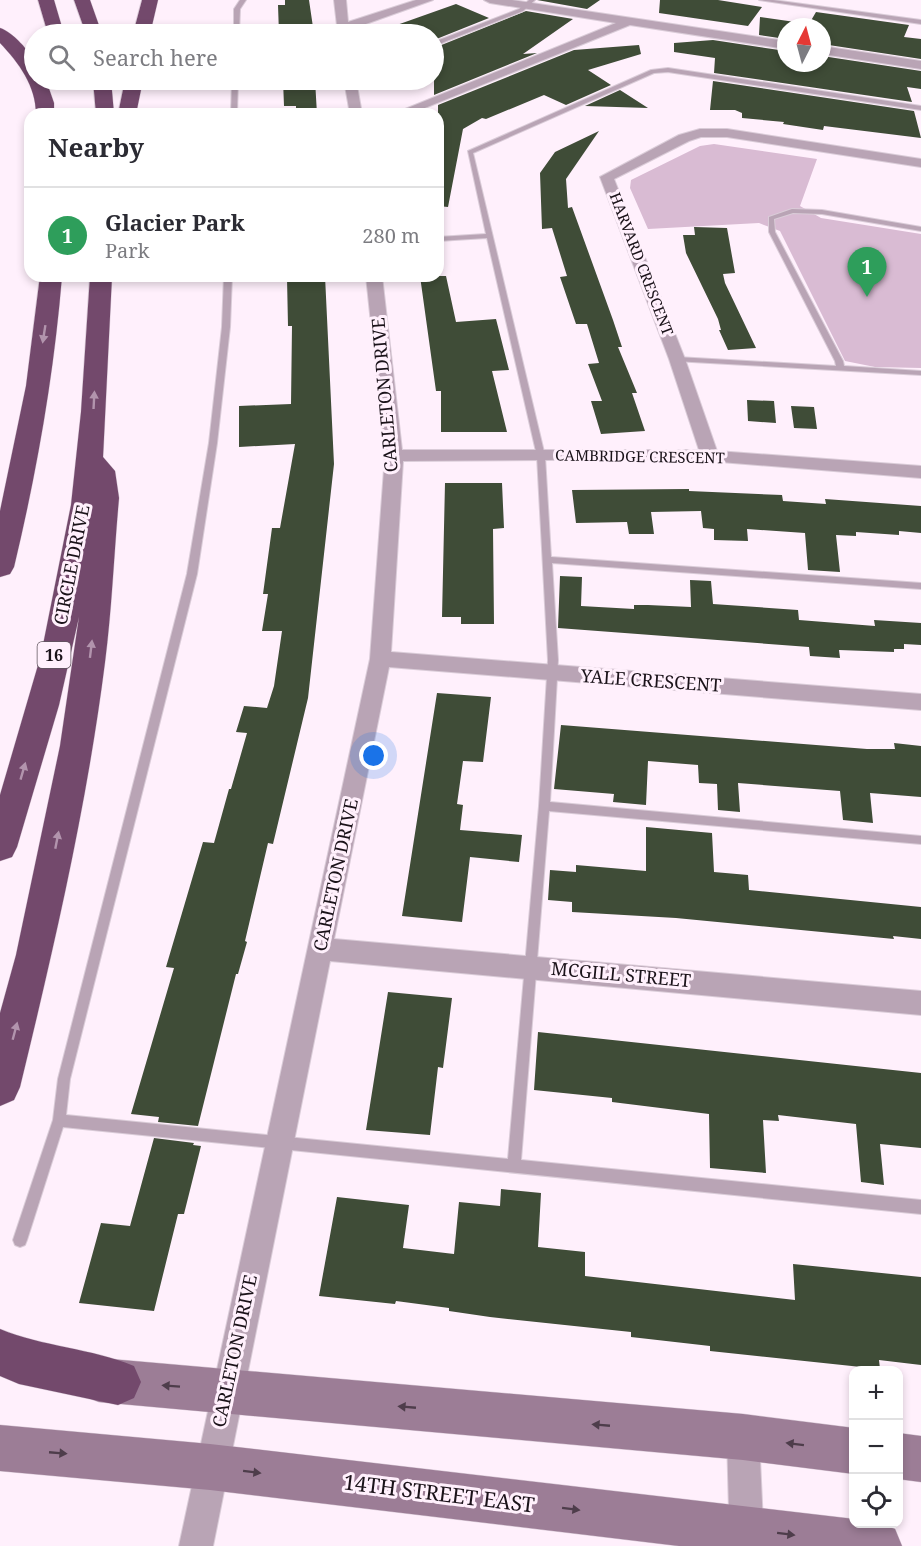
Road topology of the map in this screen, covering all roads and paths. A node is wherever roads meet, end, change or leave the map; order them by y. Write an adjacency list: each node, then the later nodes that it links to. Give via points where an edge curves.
1 (46, 0): 12 (highway)
2 (82, 0): 13 (highway)
3 (150, 0): 14 (highway)
4 (243, 0): 15 (lane, via 237,9)
5 (340, 0): 16 (street)
6 (428, 0): 17 (street)
7 (490, 0): 9 (street)
8 (762, 0): 11 (lane)
9 (530, 3): 10 (street); 19 (lane)
10 (628, 22): 20 (street); 34 (street)
11 (921, 22)
12 (53, 24)
13 (90, 24)
14 (144, 24)
15 (236, 24)
16 (343, 24)
17 (363, 24)
18 (0, 33): 22 (highway)
19 (444, 40)
20 (777, 44)
21 (831, 51): 23 (street)
22 (24, 60)
23 (921, 65)
24 (40, 90): 29 (highway)
25 (103, 90): 30 (highway)
26 (132, 90): 31 (highway)
27 (235, 90): 32 (lane)
28 (352, 90): 33 (street)
29 (45, 108)
30 (104, 108)
31 (128, 108)
32 (234, 108)
33 (355, 108)
34 (414, 108)
35 (921, 108): 38 (lane, via 668,70 653,71 470,152)
36 (921, 164): 44 (street, HARVARD CRESCENT, via 700,133 607,177)
37 (921, 229): 45 (lane, via 822,212 792,211 771,218 772,232)
38 (490, 236): 39 (lane); 48 (lane)
39 (444, 239)
40 (50, 282): 51 (highway, one-way to 51)
41 (101, 282): 50 (highway, CIRCLE DRIVE / 16, one-way to 41)
42 (228, 282): 67 (lane, via 213,443 192,574 64,1079)
43 (375, 282): 47 (street, CARLETON DRIVE)
44 (677, 359): 45 (lane); 49 (street, HARVARD CRESCENT)
45 (840, 369): 46 (lane)
46 (921, 373)
47 (394, 456): 48 (street, CAMBRIDGE CRESCENT); 57 (street, CARLETON DRIVE)
48 (541, 456): 49 (street, CAMBRIDGE CRESCENT); 54 (lane)
49 (710, 456): 52 (street, CAMBRIDGE CRESCENT)
50 (90, 458): 62 (highway, CIRCLE DRIVE / 16, one-way to 50, via 54,656); 66 (highway, one-way to 50, via 34,955 90,661 105,498 105,477)
51 (22, 472): 53 (highway); 55 (highway)
52 (921, 472)
53 (0, 501)
54 (548, 560): 56 (lane); 58 (lane)
55 (0, 567)
56 (921, 586)
57 (380, 659): 58 (street, YALE CRESCENT); 63 (street, CARLETON DRIVE)
58 (553, 673): 59 (street, YALE CRESCENT); 60 (lane)
59 (921, 702)
60 (544, 806): 61 (lane); 64 (lane)
61 (921, 840)
62 (0, 847)
63 (321, 949): 64 (street, MCGILL STREET); 68 (street, CARLETON DRIVE)
64 (530, 967): 65 (street, MCGILL STREET); 69 (lane)
65 (921, 1003)
66 (0, 1087)
67 (59, 1120): 68 (lane); 71 (lane)
68 (281, 1141): 69 (lane); 75 (street, CARLETON DRIVE)
69 (514, 1166): 70 (lane)
70 (921, 1207)
71 (20, 1240)
72 (0, 1352): 74 (highway, via 19,1361)
73 (0, 1371): 74 (street)
74 (118, 1382): 75 (street, one-way to 74)
75 (226, 1390): 76 (street, one-way to 75); 81 (street, CARLETON DRIVE)
76 (742, 1437): 78 (street, one-way to 76); 82 (street)
77 (0, 1448): 81 (street, 14TH STREET EAST, one-way to 81)
78 (849, 1450)
79 (903, 1457): 80 (street)
80 (921, 1459)
81 (210, 1467): 82 (street, 14TH STREET EAST, one-way to 82); 83 (street, CARLETON DRIVE)
82 (746, 1537): 84 (street, 14TH STREET EAST, one-way to 84)
83 (196, 1546)
84 (878, 1546)

